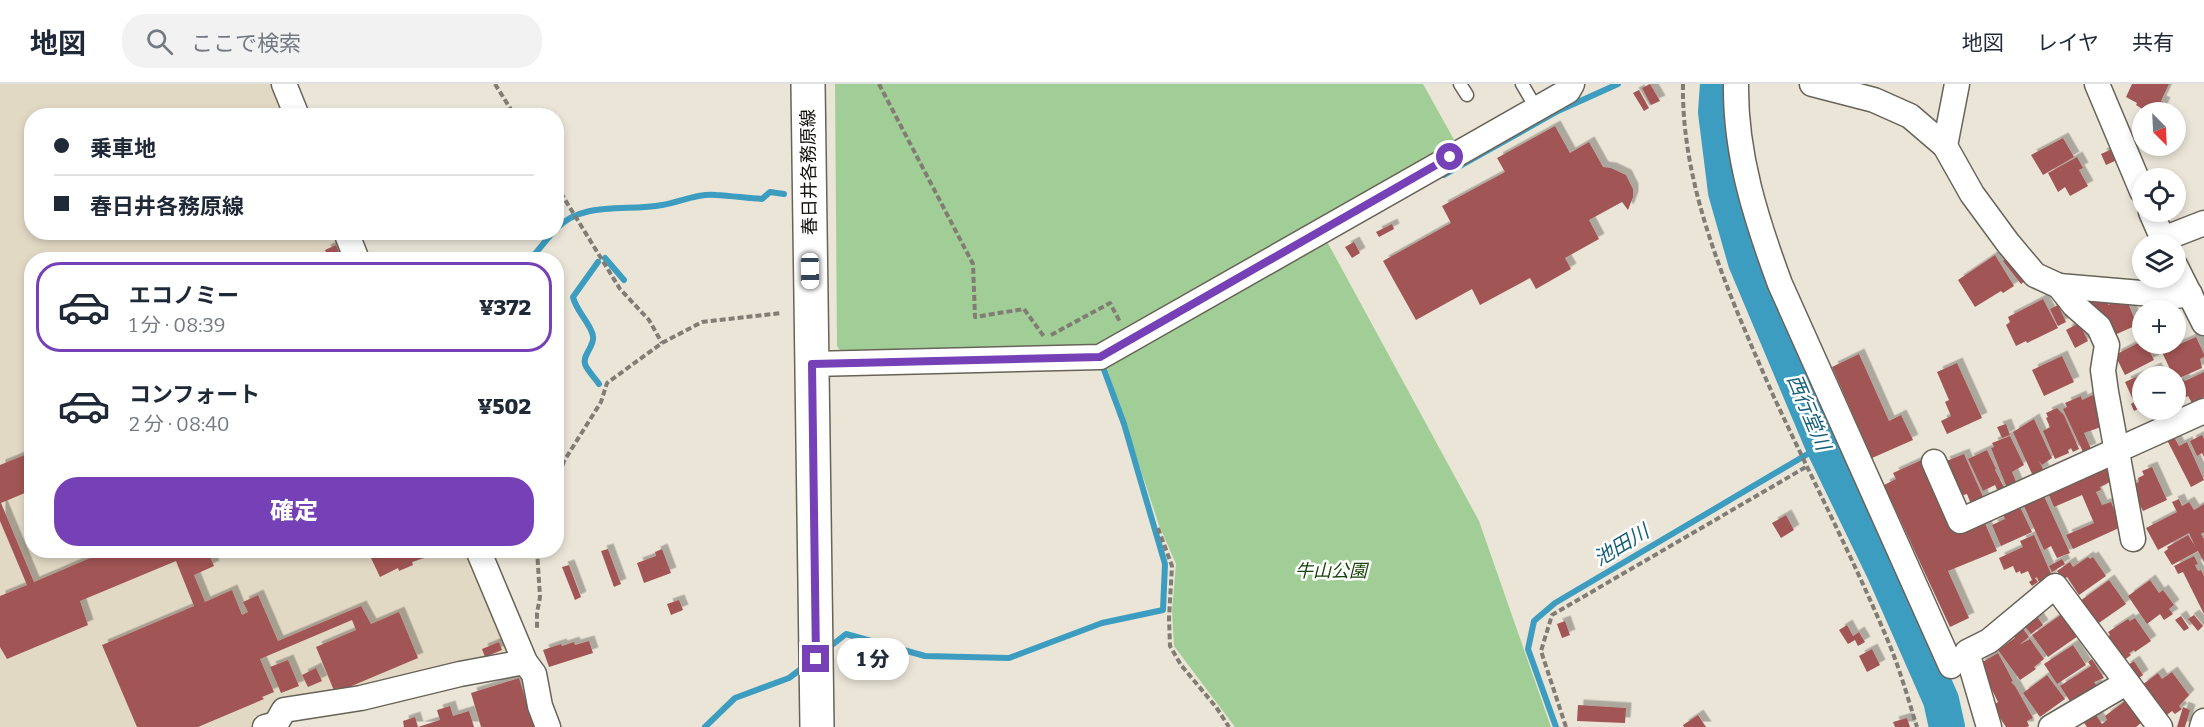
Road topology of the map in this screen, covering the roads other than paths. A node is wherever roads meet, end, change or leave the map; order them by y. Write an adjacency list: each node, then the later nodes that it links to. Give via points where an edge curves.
1 (284, 84): 9 (street)
2 (808, 84): 19 (main road, 春日井各務原線)
3 (1522, 84): 10 (lane)
4 (1572, 84): 10 (street, via 1568,91)
5 (1736, 84): 26 (street, via 1741,160 1780,284)
6 (1812, 84): 11 (street, via 1874,100 1910,116)
7 (1957, 84): 11 (street)
8 (2097, 84): 12 (street)
9 (294, 108)
10 (1536, 108): 19 (street, via 1100,357)
11 (1945, 146): 15 (street, via 1972,194 2008,243 2035,275)
12 (2132, 168)
13 (2204, 223): 14 (street)
14 (2181, 234)
15 (2059, 286): 17 (street); 21 (street, via 2099,327 2107,345 2103,370)
16 (2186, 286): 17 (street)
17 (2190, 294): 18 (street)
18 (2204, 323)
19 (812, 364): 31 (main road, 春日井各務原線)
20 (2204, 411): 21 (street)
21 (2116, 451): 22 (street, via 1960,521); 23 (street)
22 (1934, 462)
23 (2133, 538)
24 (481, 558): 25 (street)
25 (525, 662): 29 (street, via 361,698 284,710 276,724); 30 (street, via 534,674)
26 (1951, 666)
27 (2126, 682): 32 (street, via 2055,586 1989,641 1967,652); 33 (street); 34 (street)
28 (2204, 721): 35 (street)
29 (265, 727)
30 (548, 727)
31 (817, 727)
32 (1989, 727)
33 (2050, 727)
34 (2160, 727)
35 (2202, 727)

